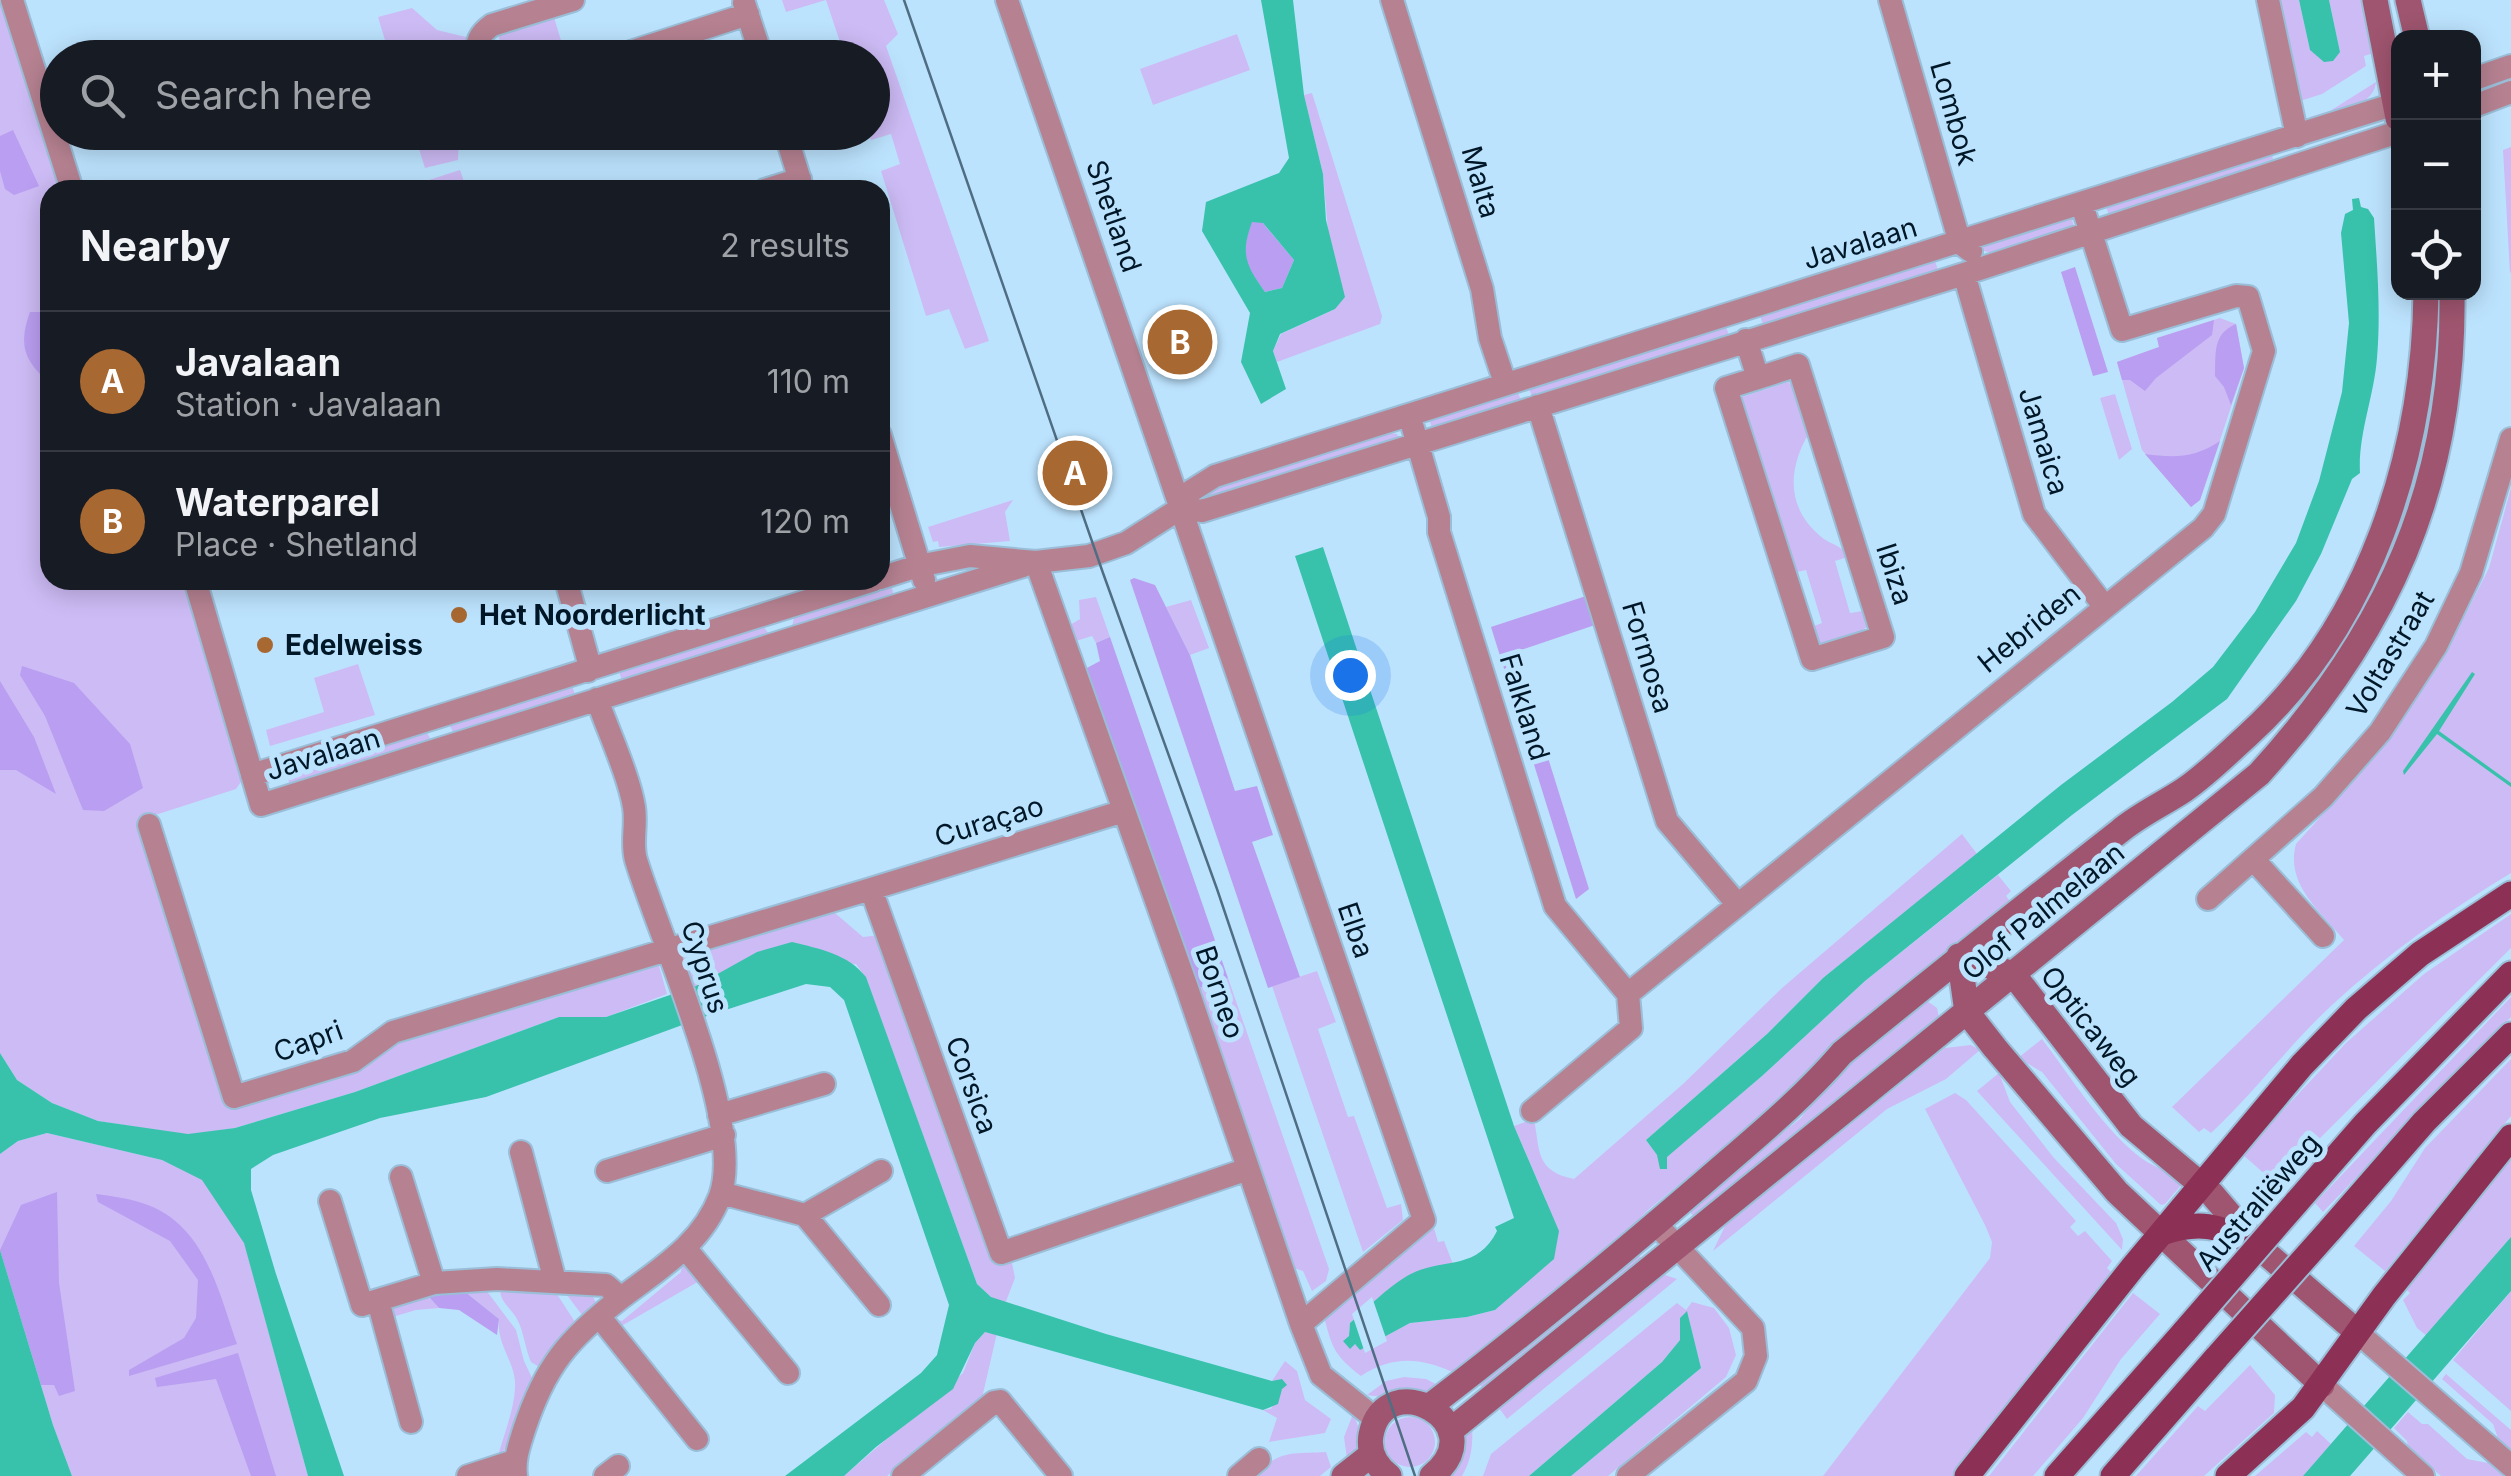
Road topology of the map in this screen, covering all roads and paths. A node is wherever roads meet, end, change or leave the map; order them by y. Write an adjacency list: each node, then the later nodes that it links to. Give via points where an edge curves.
1 (12, 0): 17 (street)
2 (573, 0): 11 (street, via 492,26)
3 (1008, 0): 42 (street, Shetland)
4 (1392, 0): 36 (street, Malta)
5 (1890, 0): 29 (street, Lombok)
6 (2268, 0): 22 (street)
7 (2375, 0): 15 (street)
8 (2408, 0): 10 (street)
9 (746, 7): 12 (street); 13 (street)
10 (2415, 30)
11 (478, 40)
12 (659, 40)
13 (756, 40)
14 (2511, 66): 16 (street)
15 (2391, 75)
16 (2481, 77)
17 (40, 89)
18 (2511, 92): 19 (street)
19 (2481, 103)
20 (2391, 110): 22 (street, Javalaan)
21 (2391, 134): 28 (street, Javalaan)
22 (2297, 136): 27 (street, Javalaan)
23 (59, 150): 25 (street)
24 (791, 150): 26 (street)
25 (69, 180)
26 (801, 180)
27 (2082, 204): 28 (street, Hebriden); 29 (street, Javalaan)
28 (2090, 230): 30 (street, Javalaan); 50 (street, Hebriden, via 2122,330 2248,296 2264,351 2214,514)
29 (1960, 243): 30 (street); 36 (street, Javalaan)
30 (1992, 264): 31 (street, Javalaan)
31 (1964, 274): 34 (street, Javalaan); 50 (street, Jamaica, via 2034,514)
32 (2426, 300): 66 (street, Olof Palmelaan, via 2410,444 2374,556 2307,668 2250,733 2187,788 2125,826)
33 (2452, 300): 68 (street, Olof Palmelaan, via 2453,352 2424,508 2401,567 2346,667 2259,774)
34 (1746, 340): 35 (street); 37 (street, Javalaan)
35 (1758, 378): 35 (street, Ibiza, via 1726,388 1812,659 1883,636 1798,365)
36 (1505, 384): 38 (street, Javalaan)
37 (1538, 406): 40 (street, Javalaan); 64 (street, Formosa, via 1668,820)
38 (1410, 414): 40 (street, Falkland); 42 (street, Javalaan, via 1215,476 1191,491)
39 (2511, 439): 60 (street, Voltastraat, via 2472,573 2436,646 2380,732 2323,797)
40 (1417, 443): 42 (street, Javalaan, via 1202,511); 70 (street, Falkland, via 1554,906)
41 (890, 469): 44 (street)
42 (1180, 508): 43 (street, Javalaan, via 1126,543 1071,560); 97 (street, Elba, via 1424,1220)
43 (1036, 562): 44 (street, Javalaan, via 970,556); 49 (street, Javalaan); 58 (street, Borneo)
44 (918, 566): 45 (street, Javalaan); 49 (street)
45 (890, 575)
46 (198, 590): 57 (street)
47 (569, 590): 53 (street)
48 (842, 590): 51 (street, Javalaan)
49 (930, 595): 52 (street, Javalaan)
50 (2104, 606): 64 (street, Hebriden)
51 (772, 612): 52 (street); 53 (street, Javalaan)
52 (781, 642): 54 (street, Javalaan)
53 (588, 671): 55 (street, Javalaan)
54 (596, 699): 56 (street, Javalaan); 67 (street, Cyprus, via 634,806 635,856)
55 (436, 720): 56 (street); 57 (street, Javalaan)
56 (444, 747): 57 (street, Javalaan, via 260,804)
57 (252, 775)
58 (1124, 811): 61 (street, Curaçao); 78 (street, Borneo)
59 (150, 825): 67 (street, Capri, via 234,1097 353,1061 393,1032)
60 (2253, 860): 63 (street, Voltastraat); 65 (street)
61 (871, 888): 67 (street); 78 (street, Corsica, via 1000,1254)
62 (2511, 894): 82 (main road, via 2420,954 2356,1009)
63 (2208, 899)
64 (1738, 905): 70 (street, Hebriden)
65 (2323, 936)
66 (1960, 956): 68 (street, Opticaweg); 71 (street); 86 (street, Olof Palmelaan, via 1842,1053)
67 (672, 958): 75 (street, Cyprus)
68 (2013, 974): 71 (street, Olof Palmelaan); 82 (street, Opticaweg, via 2132,1126)
69 (2511, 974): 119 (main road, Australiëweg, bridge, via 2403,1084)
70 (1628, 994): 74 (street, via 1631,1028)
71 (1967, 1012): 87 (street, via 2117,1192); 89 (street, Olof Palmelaan)
72 (2511, 1035): 120 (main road, bridge, via 2424,1122)
73 (824, 1084): 75 (street)
74 (1532, 1111)
75 (721, 1125): 80 (street); 83 (street, Cyprus)
76 (2511, 1137): 98 (main road)
77 (521, 1152): 91 (street)
78 (1248, 1169): 97 (street, Borneo)
79 (881, 1170): 85 (street)
80 (607, 1172)
81 (401, 1177): 92 (street)
82 (2203, 1184): 87 (main road); 88 (street, Opticaweg)
83 (721, 1193): 85 (street); 90 (street, Cyprus)
84 (330, 1200): 94 (street, via 362,1305)
85 (805, 1215): 95 (street)
86 (1656, 1224): 89 (street); 101 (street, Olof Palmelaan)
87 (2162, 1233): 88 (main road, via 2188,1224 2216,1226); 100 (street); 118 (main road)
88 (2252, 1242): 98 (street, Opticaweg)
89 (1678, 1247): 104 (street, Olof Palmelaan); 117 (street, via 1753,1328 1756,1356 1746,1382)
90 (686, 1249): 93 (street, Cyprus); 99 (street)
91 (555, 1281): 92 (street); 93 (street, via 606,1285)
92 (434, 1283): 94 (street)
93 (621, 1298): 96 (street, Cyprus)
94 (378, 1302): 103 (street)
95 (878, 1305)
96 (599, 1316): 105 (street); 109 (street, Cyprus, via 550,1366)
97 (1301, 1324): 102 (street, Borneo, via 1322,1375)
98 (2356, 1332): 100 (main road); 108 (street, Opticaweg)
99 (788, 1373)
100 (2322, 1385): 121 (main road); 122 (street)
101 (1430, 1406): 102 (street, via 1401,1403); 104 (street)
102 (1377, 1420): 106 (street)
103 (411, 1422)
104 (1450, 1431): 116 (street, via 1450,1452)
105 (698, 1439)
106 (1372, 1454): 114 (street); 115 (street)
107 (1258, 1459): 113 (street)
108 (2511, 1466)
109 (515, 1469): 110 (street, Cyprus)
110 (468, 1476)
111 (902, 1476): 112 (street, via 1000,1402)
112 (1061, 1476)
113 (1238, 1476)
114 (1344, 1476)
115 (1389, 1476)
116 (1432, 1476)
117 (1628, 1476)
118 (1967, 1476)
119 (2058, 1476)
120 (2114, 1476)
121 (2228, 1476)
122 (2423, 1476)

